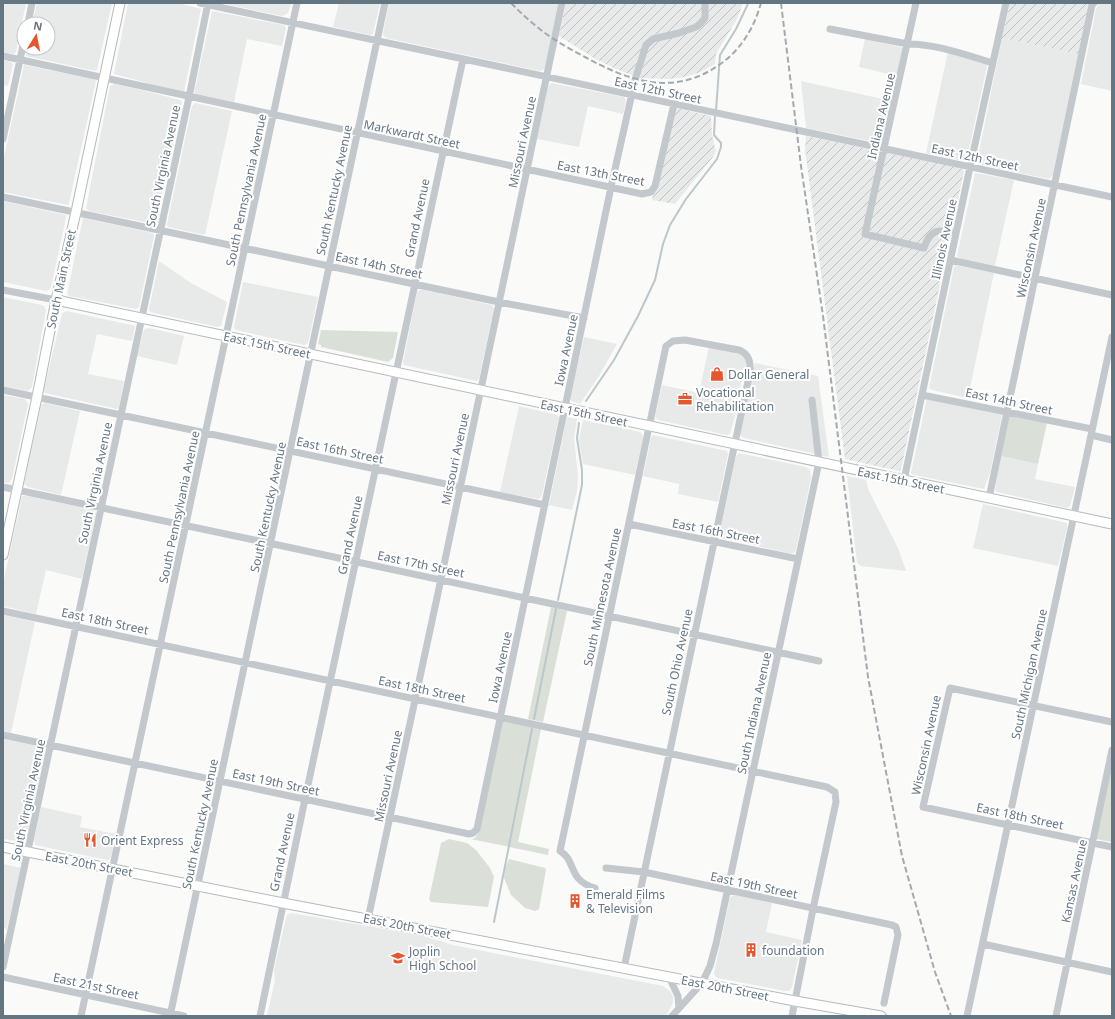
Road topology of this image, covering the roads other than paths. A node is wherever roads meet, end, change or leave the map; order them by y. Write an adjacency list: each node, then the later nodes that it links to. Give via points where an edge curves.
1 (32, 3): 11 (street)
2 (120, 3): 21 (main road, South Main Street)
3 (297, 3): 12 (street, South Pennsylvania Avenue)
4 (385, 3): 14 (street, South Kentucky Avenue)
5 (562, 3): 22 (street, Missouri Avenue)
6 (705, 3): 23 (street, Iowa Avenue, via 705,18 696,27 653,39 646,45)
7 (916, 3): 15 (street, Indiana Avenue)
8 (1006, 3): 20 (street, Illinois Avenue)
9 (1094, 3): 33 (street, Wisconsin Avenue)
10 (205, 4): 12 (street, East 12th Street); 24 (street, South Virginia Avenue)
11 (30, 16)
12 (293, 22): 14 (street, East 12th Street); 26 (street, South Pennsylvania Avenue)
13 (830, 29): 15 (street)
14 (377, 41): 18 (street, East 12th Street); 27 (street, South Kentucky Avenue)
15 (908, 44): 20 (street, via 934,46); 29 (street, Indiana Avenue)
16 (3, 56): 19 (street, Markwardt Street)
17 (21, 56): 19 (street)
18 (463, 59): 22 (street, East 12th Street); 30 (street, Grand Avenue)
19 (20, 60): 21 (street, Markwardt Street); 28 (street)
20 (993, 63): 31 (street, Illinois Avenue)
21 (104, 78): 24 (street, Markwardt Street); 37 (main road, South Main Street)
22 (547, 78): 23 (street, East 12th Street); 32 (street, Missouri Avenue)
23 (631, 95): 25 (street, East 12th Street); 34 (street, Iowa Avenue)
24 (189, 97): 26 (street, Markwardt Street); 38 (street, South Virginia Avenue)
25 (674, 104): 29 (street, East 12th Street); 34 (street, East 13th Street, via 656,186 651,192 642,194)
26 (273, 115): 27 (street, Markwardt Street); 40 (street, South Pennsylvania Avenue)
27 (358, 134): 30 (street, Markwardt Street); 42 (street, South Kentucky Avenue)
28 (3, 139)
29 (884, 149): 31 (street, East 12th Street); 39 (street, Indiana Avenue, via 865,234 924,248 928,237 936,231)
30 (442, 152): 32 (street, Markwardt Street); 44 (street, Grand Avenue)
31 (970, 167): 33 (street, East 12th Street); 39 (street, Illinois Avenue)
32 (528, 170): 34 (street, East 13th Street); 48 (street, Missouri Avenue)
33 (1055, 185): 36 (street, East 12th Street); 43 (street, Wisconsin Avenue)
34 (611, 188): 50 (street, Iowa Avenue)
35 (3, 197): 37 (street, East 14th Street)
36 (1112, 197)
37 (76, 212): 38 (street, East 14th Street); 47 (main road, South Main Street)
38 (160, 230): 40 (street, East 14th Street); 49 (street, South Virginia Avenue)
39 (956, 232): 41 (street, Illinois Avenue)
40 (246, 248): 42 (street, East 14th Street); 51 (street, South Pennsylvania Avenue)
41 (951, 260): 43 (street); 58 (street, Illinois Avenue)
42 (330, 266): 44 (street, East 14th Street); 53 (street, South Kentucky Avenue)
43 (1035, 278): 46 (street); 62 (street, Wisconsin Avenue)
44 (414, 284): 48 (street, East 14th Street); 55 (street, Grand Avenue)
45 (3, 290): 47 (street)
46 (1112, 295)
47 (56, 300): 49 (main road, East 15th Street); 59 (main road, South Main Street)
48 (500, 302): 50 (street, East 14th Street); 57 (street, Missouri Avenue)
49 (142, 318): 51 (main road, East 15th Street); 63 (street, South Virginia Avenue)
50 (584, 318): 61 (street, Iowa Avenue)
51 (227, 336): 53 (main road, East 15th Street); 66 (street, South Pennsylvania Avenue)
52 (1112, 337): 65 (street, South Michigan Avenue)
53 (312, 355): 55 (main road, East 15th Street); 69 (street, South Kentucky Avenue)
54 (750, 361): 64 (street, South Minnesota Avenue, via 746,354 739,350 673,341 666,346); 68 (street, South Ohio Avenue, via 750,372)
55 (395, 373): 57 (main road, East 15th Street); 71 (street, Grand Avenue)
56 (3, 390): 59 (street, East 16th Street)
57 (481, 391): 61 (main road, East 15th Street); 74 (street, Missouri Avenue)
58 (922, 395): 62 (street, East 14th Street); 72 (street, Illinois Avenue)
59 (37, 397): 63 (street, East 16th Street); 75 (main road, South Main Street)
60 (812, 400): 70 (street, South Indiana Avenue)
61 (566, 409): 64 (main road, East 15th Street); 77 (street, Iowa Avenue)
62 (1008, 412): 65 (street, East 14th Street); 76 (street, Wisconsin Avenue)
63 (121, 415): 66 (street, East 16th Street); 78 (street, South Virginia Avenue)
64 (649, 426): 68 (main road, East 15th Street); 80 (street, South Minnesota Avenue)
65 (1092, 432): 67 (street, East 14th Street); 79 (street, South Michigan Avenue)
66 (206, 433): 69 (street, East 16th Street); 82 (street, South Pennsylvania Avenue)
67 (1112, 440)
68 (734, 445): 70 (main road, East 15th Street); 83 (street, South Ohio Avenue)
69 (291, 451): 71 (street, East 16th Street); 84 (street, South Kentucky Avenue)
70 (819, 462): 72 (main road, East 15th Street); 86 (street, South Indiana Avenue)
71 (375, 470): 74 (street, East 16th Street); 87 (street, Grand Avenue)
72 (904, 480): 76 (main road, East 15th Street)
73 (3, 487): 75 (street, East 17th Street)
74 (461, 487): 77 (street, East 16th Street); 88 (street, Missouri Avenue)
75 (17, 490): 78 (street, East 17th Street); 85 (main road, South Main Street)
76 (989, 498): 79 (main road, East 15th Street)
77 (546, 505): 89 (street, Iowa Avenue)
78 (101, 507): 82 (street, East 17th Street); 92 (street, South Virginia Avenue)
79 (1074, 516): 81 (main road, East 15th Street); 100 (street, South Michigan Avenue)
80 (629, 524): 83 (street, East 16th Street); 91 (street, South Minnesota Avenue)
81 (1112, 524)
82 (186, 526): 84 (street, East 17th Street); 94 (street, South Pennsylvania Avenue)
83 (714, 542): 86 (street, East 16th Street); 93 (street, South Ohio Avenue)
84 (272, 543): 87 (street, East 17th Street); 97 (street, South Kentucky Avenue)
85 (3, 554)
86 (798, 559): 95 (street, South Indiana Avenue)
87 (356, 561): 88 (street, East 17th Street); 98 (street, Grand Avenue)
88 (441, 579): 89 (street, East 17th Street); 99 (street, Missouri Avenue)
89 (526, 598): 91 (street, East 17th Street); 101 (street, Iowa Avenue)
90 (3, 611): 92 (street, East 18th Street)
91 (610, 616): 93 (street, East 17th Street); 104 (street, South Minnesota Avenue)
92 (76, 626): 94 (street, East 18th Street); 105 (street, South Virginia Avenue)
93 (694, 634): 95 (street, East 17th Street); 107 (street, South Ohio Avenue)
94 (161, 644): 97 (street, East 18th Street); 108 (street, South Pennsylvania Avenue)
95 (778, 652): 96 (street, East 17th Street); 109 (street, South Indiana Avenue)
96 (819, 661)
97 (246, 663): 98 (street, East 18th Street); 110 (street, South Kentucky Avenue)
98 (330, 680): 99 (street, East 18th Street); 111 (street, Grand Avenue)
99 (415, 699): 101 (street, East 18th Street); 113 (street, Missouri Avenue)
100 (1033, 706): 102 (street); 112 (street, Wisconsin Avenue, via 950,688); 114 (street, South Michigan Avenue)
101 (500, 717): 104 (street, East 18th Street); 115 (street, Iowa Avenue, via 477,829)
102 (1112, 722)
103 (3, 735): 105 (street, East 19th Street)
104 (585, 735): 107 (street, East 18th Street); 124 (street, South Minnesota Avenue, via 560,851 579,881)
105 (51, 745): 108 (street, East 19th Street); 119 (street, South Virginia Avenue)
106 (1112, 750): 116 (street, Kansas Avenue)
107 (669, 753): 109 (street, East 18th Street); 122 (street, South Ohio Avenue)
108 (135, 763): 110 (street, East 19th Street); 121 (street, South Pennsylvania Avenue)
109 (753, 771): 125 (street, South Indiana Avenue); 127 (street, East 18th Street, via 828,787 835,792 836,802)
110 (221, 781): 111 (street, East 19th Street); 123 (street, South Kentucky Avenue)
111 (304, 799): 113 (street, East 19th Street); 126 (street, Grand Avenue)
112 (924, 807): 114 (street, East 18th Street)
113 (390, 818): 115 (street, East 19th Street); 128 (street, Missouri Avenue)
114 (1008, 825): 116 (street, East 18th Street); 129 (street, South Michigan Avenue)
115 (473, 833)
116 (1093, 843): 118 (street, East 18th Street); 130 (street, Kansas Avenue)
117 (3, 847): 119 (main road, East 20th Street)
118 (1112, 847)
119 (28, 852): 121 (main road, East 20th Street); 131 (street, South Virginia Avenue)
120 (606, 868): 122 (street, East 19th Street)
121 (113, 869): 123 (main road, East 20th Street); 137 (street, South Pennsylvania Avenue)
122 (644, 872): 125 (street, East 19th Street); 132 (street, South Ohio Avenue)
123 (197, 886): 126 (main road, East 20th Street); 141 (street, South Kentucky Avenue)
124 (595, 888)
125 (727, 890): 127 (street, East 19th Street); 136 (street, South Indiana Avenue, via 710,966)
126 (283, 903): 128 (main road, East 20th Street); 144 (street, Grand Avenue)
127 (813, 909): 138 (street); 139 (street, East 19th Street, via 888,923 896,927 898,935)
128 (368, 919): 132 (main road, East 20th Street)
129 (983, 944): 130 (street); 148 (street, South Michigan Avenue)
130 (1068, 962): 133 (street); 149 (street, Kansas Avenue)
131 (3, 967)
132 (624, 968): 135 (main road, East 20th Street)
133 (1112, 972)
134 (3, 977): 137 (street, East 21st Street)
135 (669, 977): 136 (main road, East 20th Street); 140 (street, via 678,996)
136 (702, 983): 138 (main road, East 20th Street); 140 (street, South Indiana Avenue)
137 (85, 995): 141 (street, East 21st Street); 142 (street, South Pennsylvania Avenue)
138 (795, 1002): 146 (street); 147 (main road, East 20th Street)
139 (884, 1003)
140 (680, 1008): 145 (street, South Indiana Avenue)
141 (171, 1015): 143 (street, East 21st Street)
142 (81, 1016)
143 (184, 1016)
144 (260, 1016)
145 (672, 1016)
146 (792, 1016)
147 (882, 1016)
148 (968, 1016)
149 (1056, 1016)

